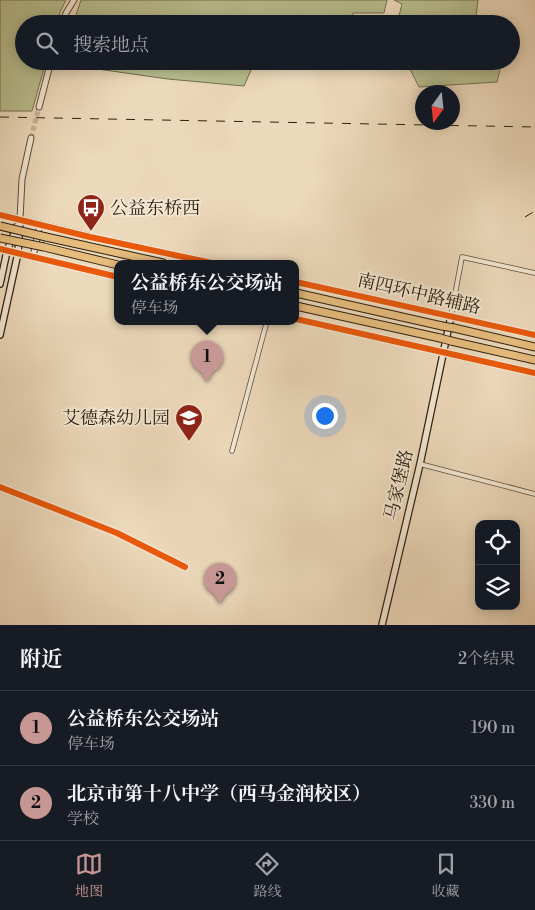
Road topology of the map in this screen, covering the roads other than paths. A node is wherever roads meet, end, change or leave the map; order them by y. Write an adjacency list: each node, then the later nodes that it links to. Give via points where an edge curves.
1 (74, 0): 2 (street)
2 (65, 15)
3 (48, 70): 4 (street)
4 (38, 107)
5 (31, 138): 7 (street, via 22,179)
6 (0, 215): 7 (main road)
7 (20, 220): 8 (main road); 12 (main road); 13 (main road)
8 (40, 224): 14 (street); 16 (main road)
9 (0, 226): 15 (highway, bridge)
10 (0, 238): 17 (highway, bridge)
11 (0, 249): 12 (main road)
12 (7, 251): 13 (main road); 21 (main road)
13 (18, 253): 14 (main road); 27 (main road)
14 (33, 257): 19 (main road)
15 (150, 260)
16 (198, 260)
17 (114, 264)
18 (535, 273): 24 (street, via 462,257)
19 (114, 276)
20 (299, 283): 24 (main road, 南四环中路辅路)
21 (0, 284)
22 (299, 294): 29 (highway, bridge)
23 (299, 307): 31 (highway, bridge)
24 (451, 316): 28 (main road, 南四环中路辅路); 30 (main road, 马家堡路)
25 (299, 320): 30 (main road)
26 (266, 325): 33 (street)
27 (0, 335)
28 (535, 336)
29 (535, 347)
30 (444, 351): 32 (main road); 34 (main road, 马家堡路)
31 (535, 360)
32 (535, 372)
33 (232, 451)
34 (420, 464): 36 (street); 38 (main road, 马家堡路)
35 (0, 487): 37 (street, via 117,533)
36 (535, 494)
37 (185, 567)
38 (382, 625)

